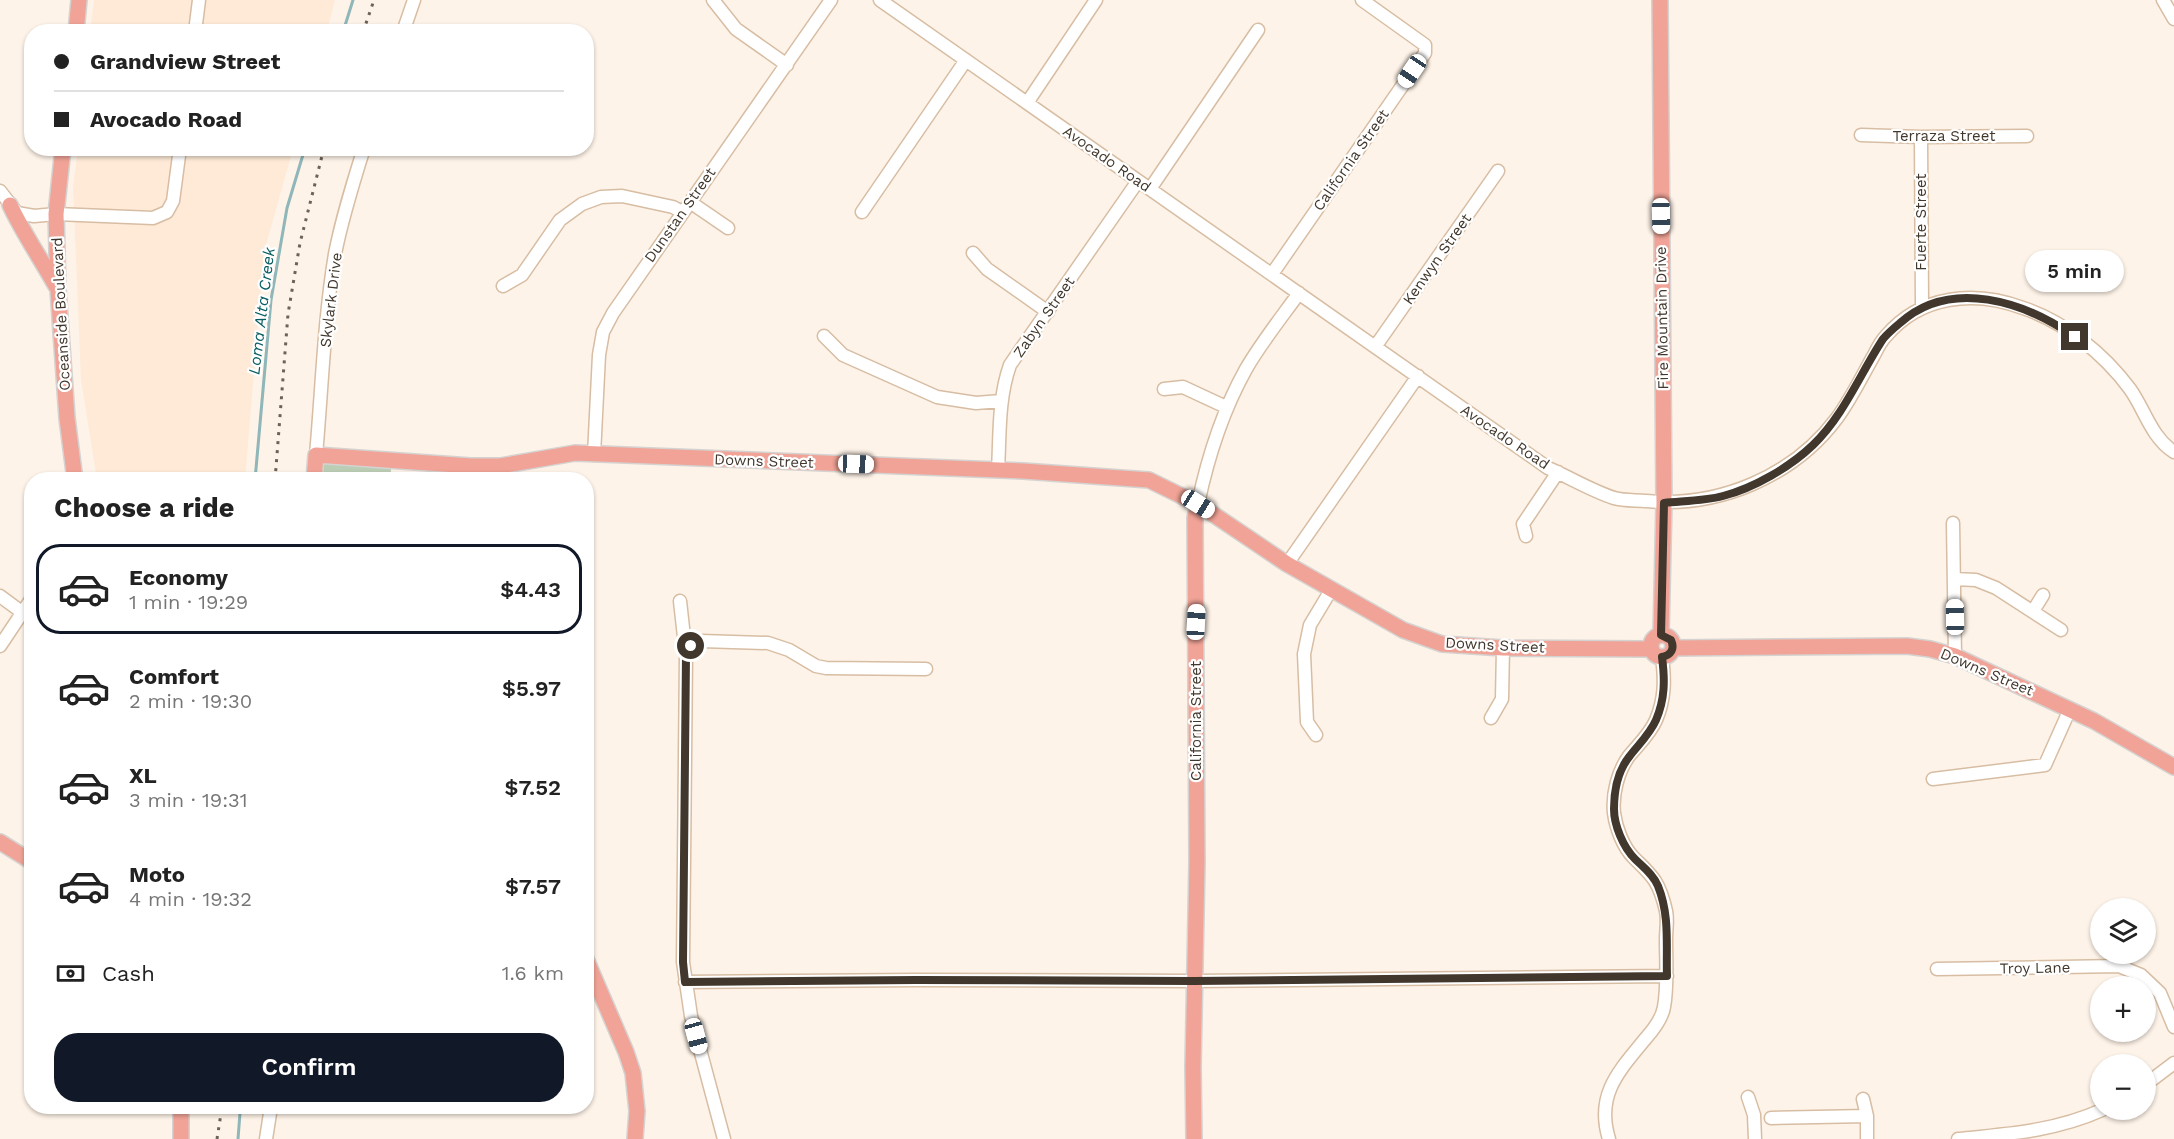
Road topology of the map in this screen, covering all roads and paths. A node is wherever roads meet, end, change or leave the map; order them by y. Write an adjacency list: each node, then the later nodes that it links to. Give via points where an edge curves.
1 (79, 0): 12 (main road)
2 (199, 0): 13 (street)
3 (414, 0): 14 (street)
4 (713, 0): 17 (street, via 736,29)
5 (831, 0): 17 (street, Dunstan Street)
6 (880, 0): 16 (street, Avocado Road)
7 (1096, 0): 18 (street)
8 (1362, 0): 35 (street, California Street, via 1425,45 1425,53)
9 (1660, 0): 54 (main road, Fire Mountain Drive)
10 (2163, 0): 11 (street)
11 (2174, 19)
12 (77, 24)
13 (196, 24)
14 (406, 24)
15 (1258, 30): 27 (street)
16 (966, 60): 18 (street, Avocado Road); 31 (street)
17 (786, 65): 30 (street, Dunstan Street)
18 (1027, 103): 26 (street, Avocado Road)
19 (1861, 135): 21 (street, Terraza Street)
20 (2027, 136): 21 (street, Terraza Street)
21 (1921, 137): 39 (street, Fuerte Street)
22 (62, 156): 32 (main road, Oceanside Boulevard)
23 (179, 156): 32 (street, via 173,201 167,212 153,218)
24 (361, 156): 49 (street, Skylark Drive, via 349,193 329,294)
25 (1498, 171): 42 (street, Kenwyn Street)
26 (1138, 181): 27 (street, Avocado Road); 40 (street, Zabyn Street)
27 (1150, 189): 35 (street, Avocado Road)
28 (0, 191): 29 (street)
29 (10, 205): 32 (street, via 17,213); 37 (main road)
30 (686, 207): 33 (street); 36 (street, via 622,196 601,197 582,204 560,220 522,275); 48 (street, Dunstan Street, via 603,332)
31 (862, 212)
32 (56, 214): 37 (main road, Oceanside Boulevard)
33 (728, 228)
34 (973, 253): 40 (street, via 987,269)
35 (1272, 274): 38 (street, Avocado Road)
36 (503, 286)
37 (58, 289): 51 (main road, Oceanside Boulevard)
38 (1299, 293): 42 (street, Avocado Road); 46 (street, California Street, via 1247,367)
39 (1922, 308): 47 (street, Avocado Road, via 1947,299 1983,298 2023,308 2056,324 2099,353 2130,389 2151,429); 54 (street, Avocado Road, via 1885,336 1837,418 1812,446 1757,484 1722,496)
40 (1048, 312): 45 (street, Zabyn Street, via 1010,365)
41 (824, 336): 45 (street, via 843,355 937,397 976,403)
42 (1375, 347): 43 (street, Avocado Road)
43 (1418, 376): 53 (street, Avocado Road); 58 (street)
44 (1164, 389): 46 (street, via 1183,387)
45 (1001, 401): 50 (street, Zabyn Street)
46 (1226, 407): 55 (street, California Street, via 1216,430)
47 (2174, 452)
48 (594, 454): 49 (main road, Downs Street, via 575,453 500,466); 50 (main road, Downs Street)
49 (316, 455): 52 (main road)
50 (998, 470): 55 (main road, Downs Street, via 1149,480)
51 (74, 472)
52 (315, 472)
53 (1558, 472): 54 (street, Avocado Road, via 1615,498); 57 (street, via 1523,524)
54 (1664, 503): 69 (main road, Fire Mountain Drive, via 1661,635 1671,640)
55 (1198, 504): 58 (main road, Downs Street); 83 (main road, California Street)
56 (1953, 523): 59 (street)
57 (1526, 536)
58 (1287, 564): 60 (main road, Downs Street)
59 (1954, 579): 64 (street, via 1976,580 1996,588); 71 (street)
60 (1331, 590): 68 (main road, Downs Street, via 1402,630 1442,644); 75 (street, via 1310,625 1304,654 1307,722)
61 (2043, 595): 64 (street)
62 (0, 596): 65 (street)
63 (680, 601): 70 (street)
64 (2033, 611): 66 (street)
65 (23, 613): 67 (street)
66 (2061, 630)
67 (0, 646)
68 (1503, 648): 69 (main road, Downs Street); 74 (street, via 1502,699)
69 (1662, 651): 71 (main road, Downs Street, via 1907,646); 81 (street, via 1663,700 1656,722 1619,776 1614,813 1619,834 1657,884 1667,913)
70 (686, 655): 72 (street, via 691,646 701,641 768,643 826,668); 84 (street)
71 (1955, 656): 73 (main road, Downs Street)
72 (926, 669)
73 (2070, 709): 76 (main road, Downs Street); 77 (street, via 2045,765)
74 (1491, 718)
75 (1316, 735)
76 (2174, 767)
77 (1933, 779)
78 (0, 842): 79 (main road)
79 (24, 857)
80 (1937, 969): 85 (street, Troy Lane, via 2119,966 2141,975 2160,993)
81 (1667, 976): 83 (street); 100 (street, via 1664,1009 1656,1027 1615,1077 1607,1094)
82 (594, 978): 97 (main road, via 633,1072)
83 (1194, 981): 84 (street); 99 (main road, California Street)
84 (685, 982): 98 (street)
85 (2174, 1027)
86 (2174, 1063): 87 (street)
87 (2156, 1077)
88 (1748, 1097): 101 (street)
89 (1863, 1099): 93 (street)
90 (181, 1114): 95 (main road)
91 (270, 1114): 96 (street)
92 (2090, 1115): 103 (street, via 2042,1130)
93 (1867, 1116): 94 (street); 102 (street)
94 (1771, 1118)
95 (181, 1139)
96 (267, 1139)
97 (636, 1139)
98 (724, 1139)
99 (1194, 1139)
100 (1609, 1139)
101 (1755, 1139)
102 (1867, 1139)
103 (1958, 1139)

